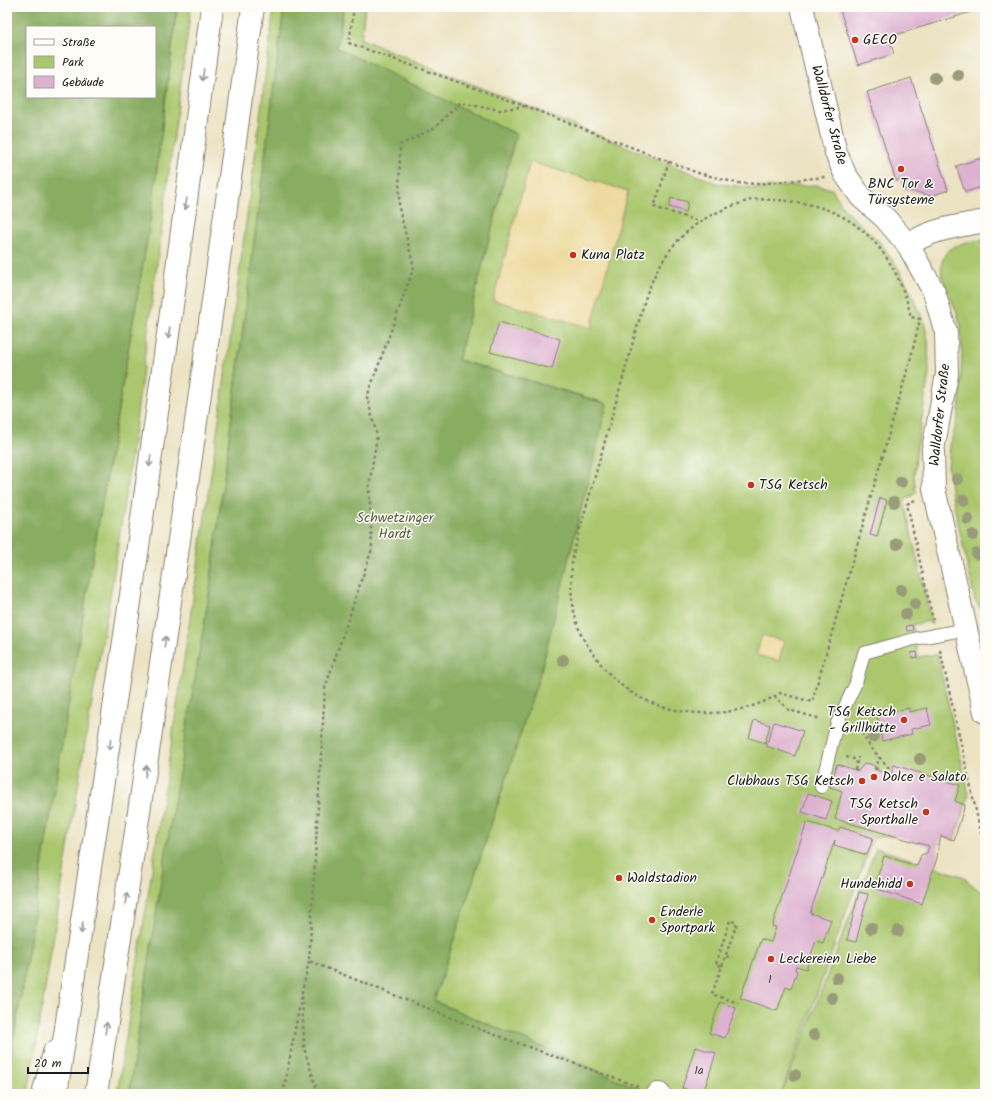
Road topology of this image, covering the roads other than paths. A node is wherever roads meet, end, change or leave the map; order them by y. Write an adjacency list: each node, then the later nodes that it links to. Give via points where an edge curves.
1 (212, 7): 9 (main road, one-way to 9, via 172,313)
2 (253, 7): 12 (main road, one-way to 2, via 174,580)
3 (802, 7): 5 (main road, Walldorfer Straße, via 836,153 845,174 862,197 885,218)
4 (985, 221): 5 (main road, via 939,230)
5 (908, 245): 6 (main road, Walldorfer Straße, via 934,292 946,334 947,374 933,450 934,489)
6 (976, 628): 7 (main road, Walldorfer Straße); 8 (lane, via 914,639 864,653 856,683 837,723)
7 (985, 712)
8 (821, 787)
9 (65, 1040): 10 (lane, via 50,1049); 11 (main road)
10 (38, 1094)
11 (56, 1094)
12 (96, 1094)

